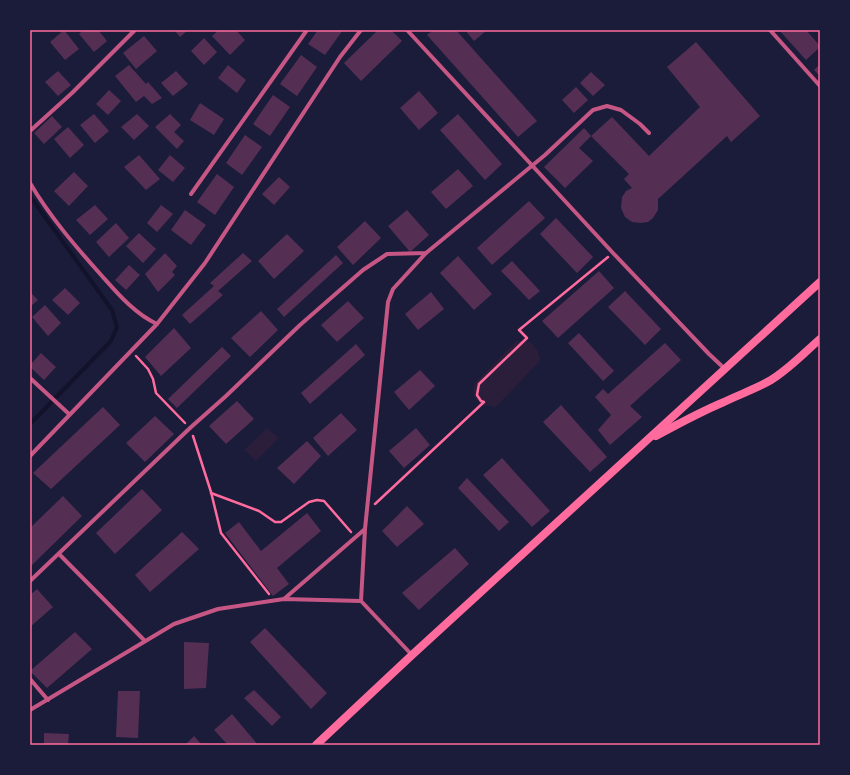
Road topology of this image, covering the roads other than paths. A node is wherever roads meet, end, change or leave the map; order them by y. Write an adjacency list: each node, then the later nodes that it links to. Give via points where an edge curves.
1 (136, 30): 7 (street)
2 (307, 30): 11 (street)
3 (361, 30): 14 (street, via 340,57 205,263)
4 (407, 30): 9 (street)
5 (770, 30): 6 (street)
6 (820, 86)
7 (30, 131)
8 (649, 132): 9 (street, via 621,110 607,106 593,110)
9 (533, 165): 12 (street); 16 (street, via 613,253)
10 (30, 183): 14 (street, via 70,241 127,302 144,318)
11 (191, 194)
12 (426, 253): 21 (street, via 390,295); 22 (street, via 387,254 363,270 300,325)
13 (820, 282): 16 (main road)
14 (157, 324): 18 (street)
15 (820, 339): 19 (main road, via 765,384 726,400)
16 (725, 369): 19 (main road)
17 (30, 378): 18 (street)
18 (69, 414): 20 (street)
19 (644, 442): 27 (main road)
20 (30, 456)
21 (365, 528): 24 (street); 25 (street)
22 (59, 554): 23 (street); 26 (street)
23 (30, 581)
24 (284, 599): 25 (street); 26 (street, via 218,609 174,624)
25 (361, 601): 27 (street)
26 (145, 642): 29 (street)
27 (412, 655): 31 (main road)
28 (30, 679): 29 (street)
29 (48, 700): 30 (street)
30 (30, 710)
31 (316, 745)

